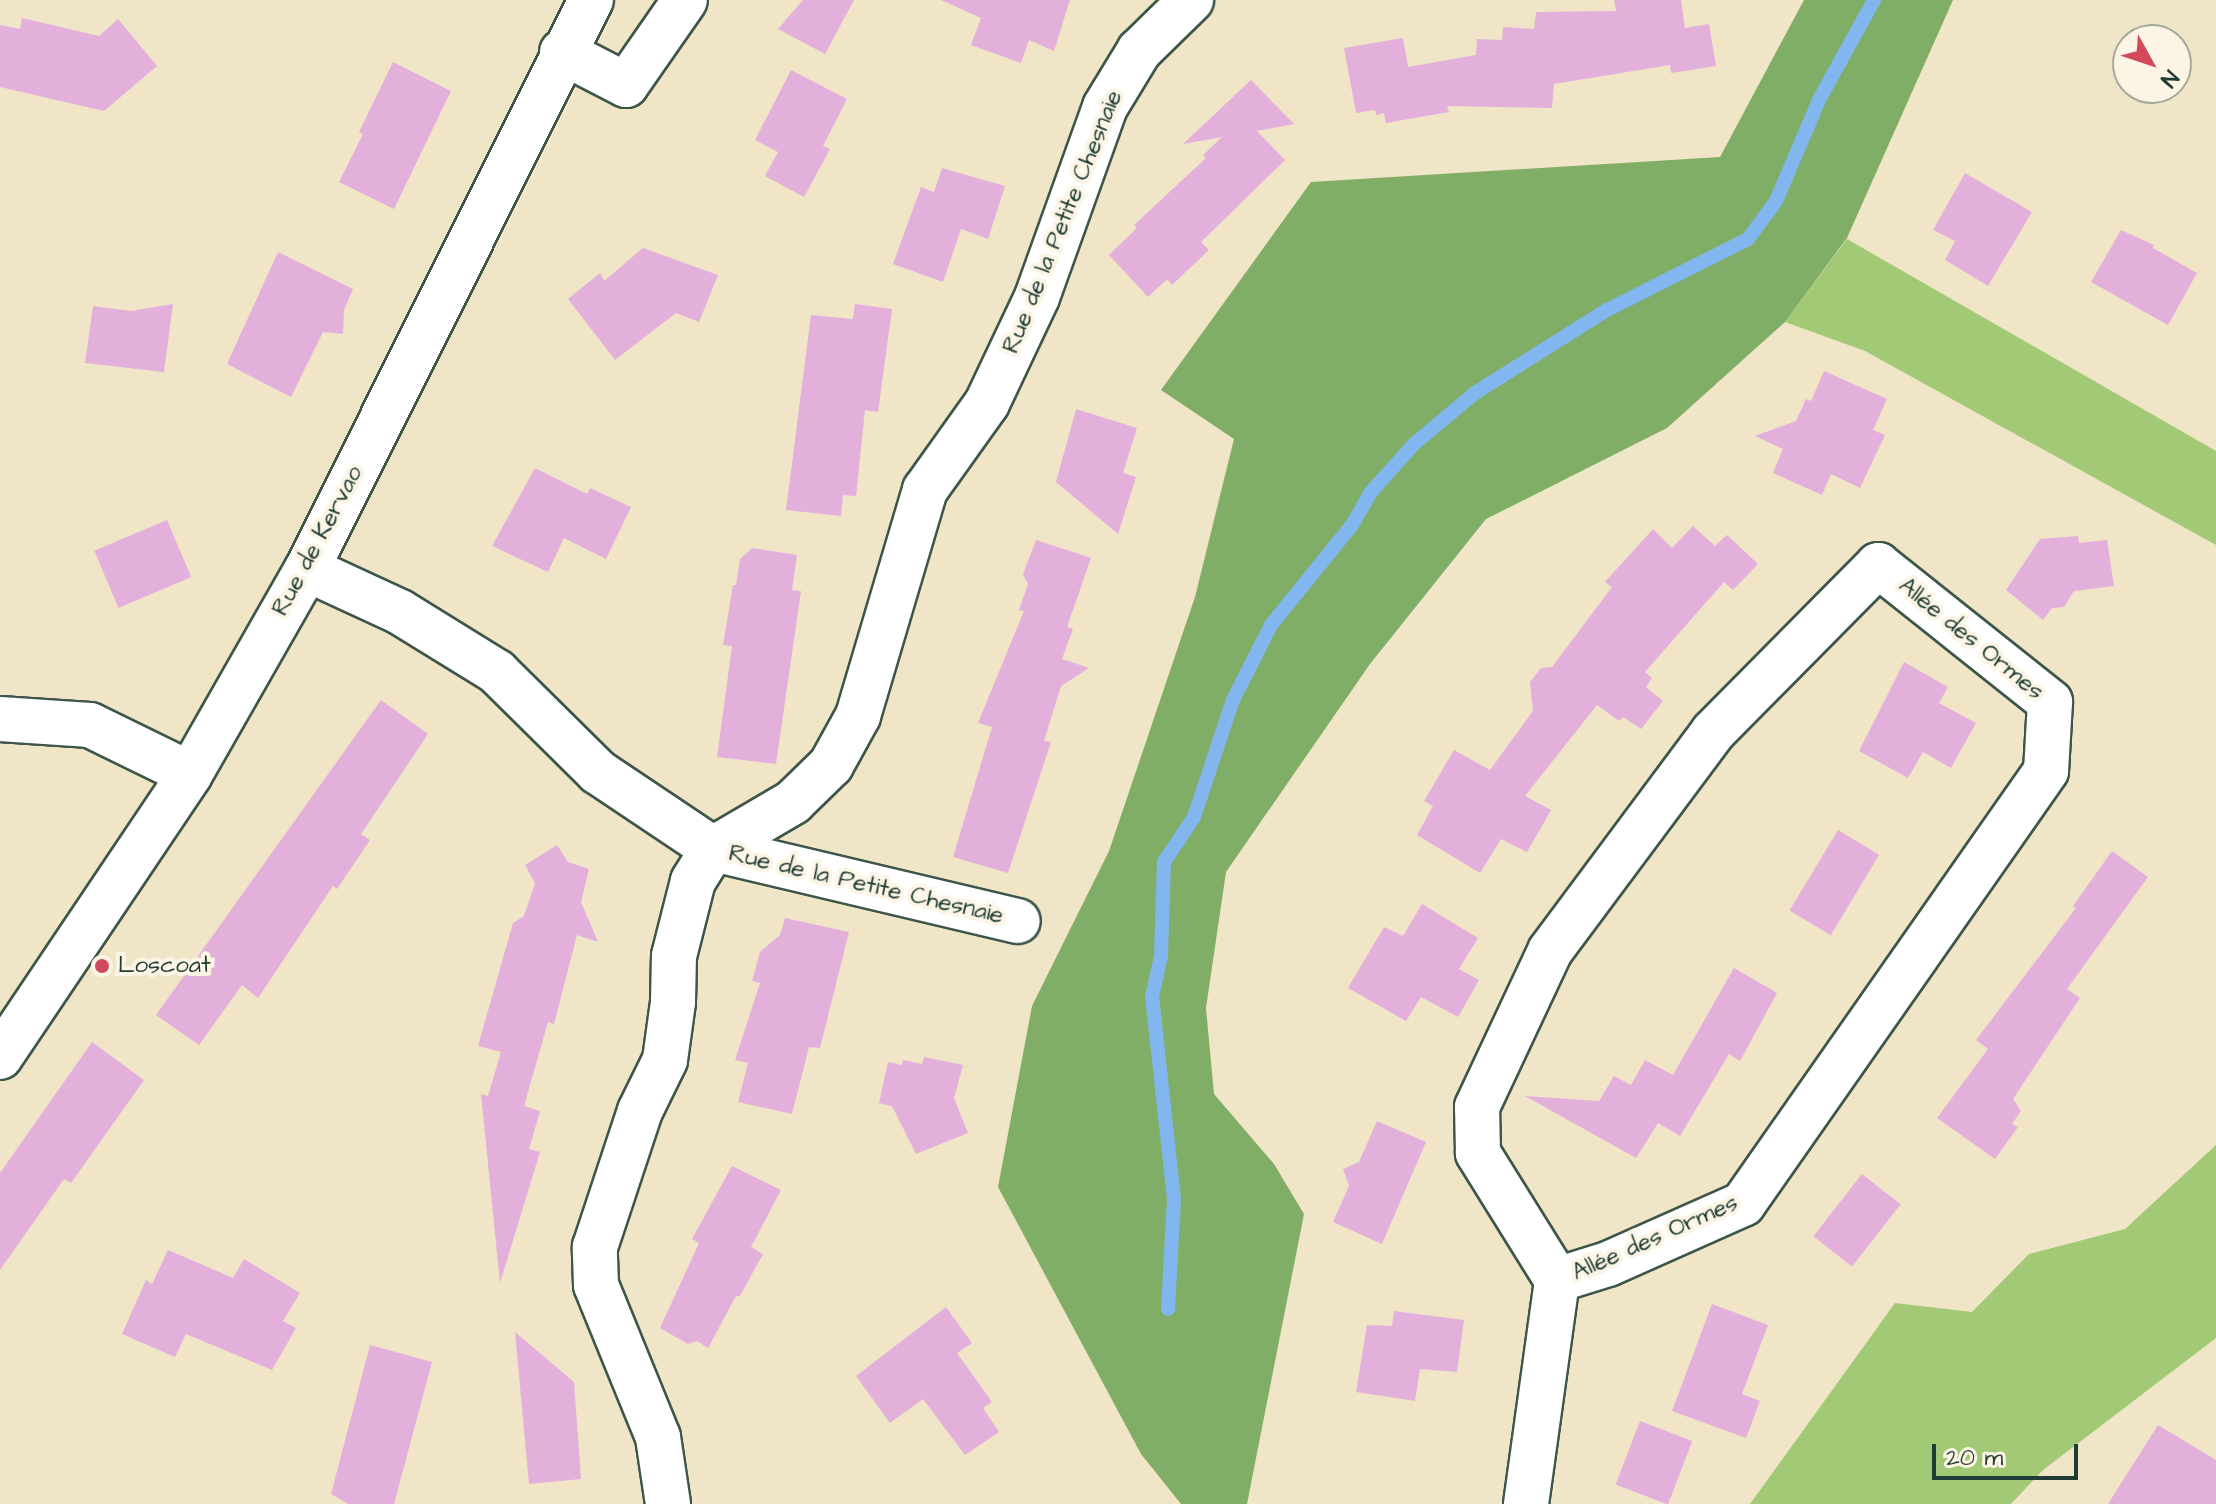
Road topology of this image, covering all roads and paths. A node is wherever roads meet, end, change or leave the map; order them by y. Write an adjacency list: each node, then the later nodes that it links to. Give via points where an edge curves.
1 (591, 0): 4 (street, Rue de Kervao)
2 (685, 0): 4 (street, via 626,85)
3 (1191, 0): 8 (street, Rue de la Petite Chesnaie, via 1139,51 1105,107 1030,310 987,403 925,490 858,716 831,765 793,802)
4 (562, 52): 5 (street, Rue de Kervao)
5 (307, 569): 7 (street, Rue de Kervao); 8 (street, Rue de la Petite Chesnaie, via 400,612 497,672 598,772)
6 (0, 719): 7 (street, via 90,725)
7 (190, 774): 10 (street, Rue de Kervao)
8 (713, 849): 9 (street, Rue de la Petite Chesnaie); 12 (street, Rue de la Petite Chesnaie, via 693,881 674,956 665,1060 640,1111 595,1247 596,1285 658,1437)
9 (1018, 921)
10 (0, 1057)
11 (1557, 1280): 11 (street, Allée des Ormes, via 1478,1153 1477,1107 1559,939 1713,732 1878,565 2050,702 2046,771 1743,1204 1608,1264); 13 (street, Allée des Ormes)
12 (668, 1504)
13 (1526, 1504)

